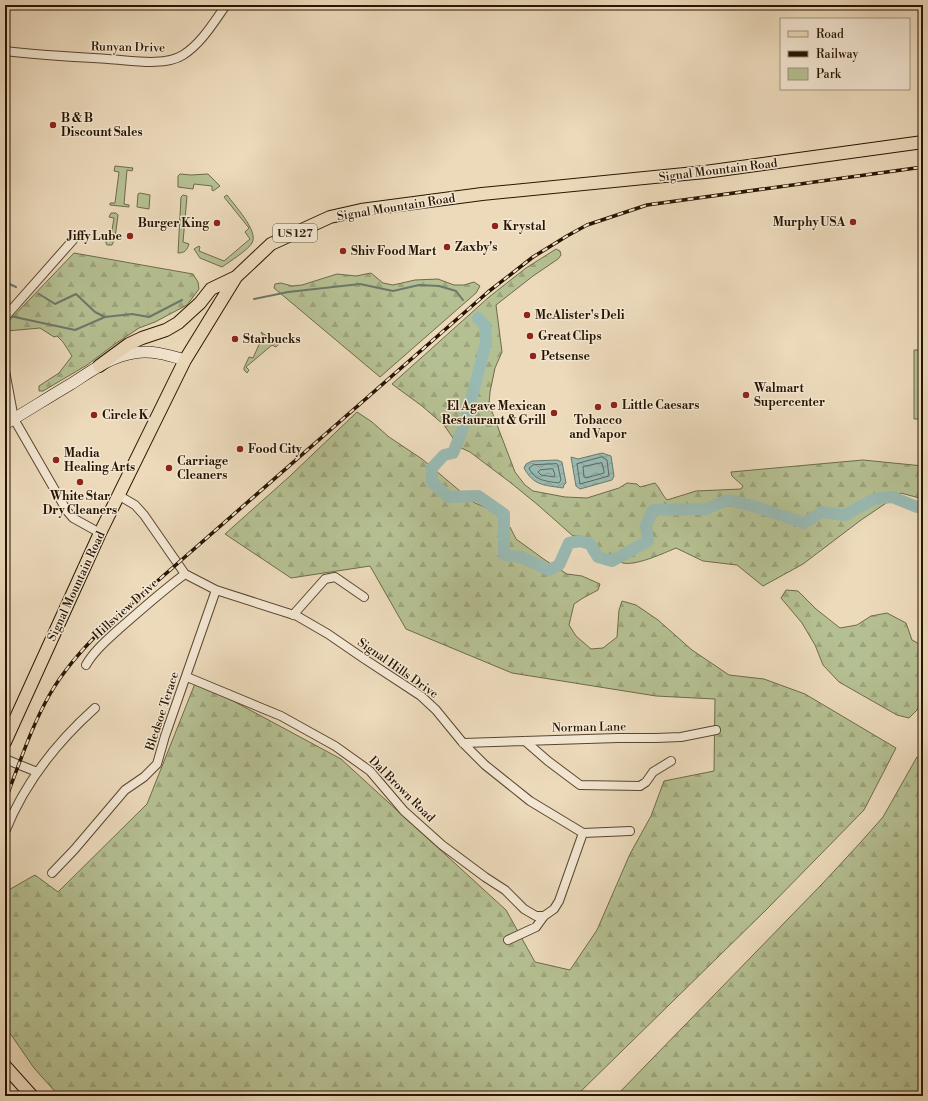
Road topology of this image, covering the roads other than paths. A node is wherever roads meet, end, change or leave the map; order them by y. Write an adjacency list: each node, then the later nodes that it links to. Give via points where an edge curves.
1 (226, 5): 2 (street, Runyan Drive, via 195,46 173,59 155,62)
2 (5, 51)
3 (923, 142): 5 (main road, Signal Mountain Road / US 127, via 705,172 482,194 362,210 330,217 271,244)
4 (73, 240): 6 (street)
5 (236, 277): 7 (main road, Signal Mountain Road / US 127); 8 (main road, via 212,289 178,323 129,344)
6 (5, 317)
7 (186, 360): 8 (main road, via 162,353 134,353); 11 (main road, Signal Mountain Road / US 127)
8 (99, 366): 10 (main road)
9 (5, 371): 10 (street)
10 (9, 422): 12 (street, via 73,518)
11 (118, 495): 12 (main road, Signal Mountain Road / US 127); 13 (street, Signal Hills Drive, via 135,505 144,515)
12 (100, 533): 22 (main road, Signal Mountain Road / US 127)
13 (185, 574): 14 (street, Signal Hills Drive); 17 (street, Hillsview Drive, via 101,646)
14 (216, 590): 16 (street, Signal Hills Drive); 18 (street, Bledsoe Terace)
15 (364, 597): 16 (street, via 335,577 326,579)
16 (293, 615): 23 (street, Signal Hills Drive, via 328,634 421,696)
17 (86, 665)
18 (187, 677): 30 (street, Bledsoe Terace, via 157,764 125,790); 31 (street, Dal Brown Road, via 281,716 335,746 370,771 404,811 442,845 505,890 524,909 536,916)
19 (95, 708): 26 (street, via 75,726)
20 (716, 730): 21 (street, Norman Lane, via 669,738)
21 (525, 741): 23 (street, Norman Lane); 25 (street, via 580,785 640,786 653,772)
22 (5, 742)
23 (463, 743): 29 (street, Signal Hills Drive, via 485,765 530,801)
24 (5, 759): 26 (street)
25 (671, 761)
26 (37, 772): 28 (street)
27 (630, 831): 29 (street)
28 (5, 832)
29 (583, 833): 31 (street, via 559,900 554,909)
30 (52, 873)
31 (544, 916): 32 (street, via 536,927)
32 (508, 940)
33 (5, 1066): 34 (main road)
34 (32, 1096)

